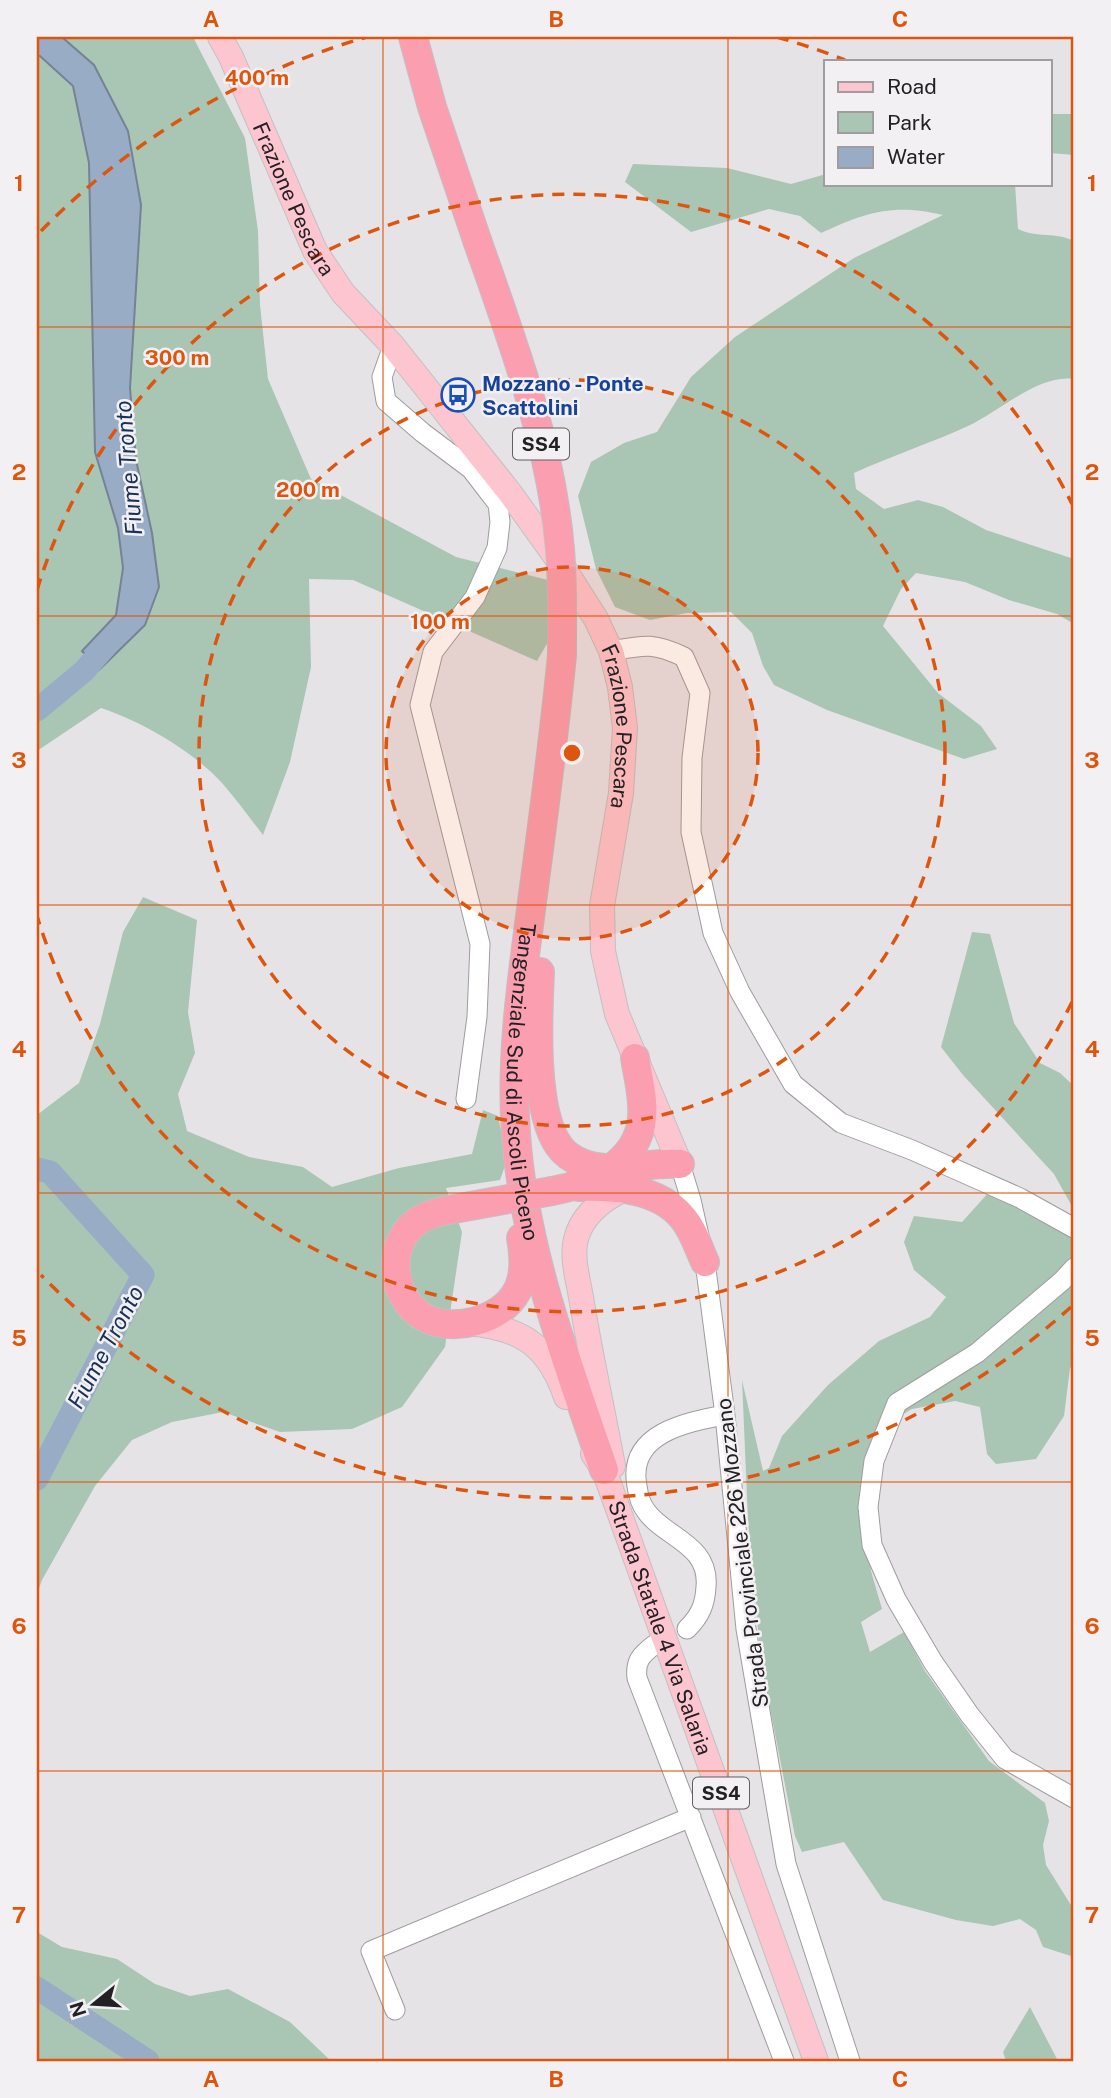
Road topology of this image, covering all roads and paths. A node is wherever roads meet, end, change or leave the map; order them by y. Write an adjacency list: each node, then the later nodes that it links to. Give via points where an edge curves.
1 (220, 37): 3 (main road, Frazione Pescara, via 315,251 343,293)
2 (412, 37): 5 (highway, Tangenziale Sud di Ascoli Piceno / SS4, bridge, via 508,328 546,463 560,547 562,656)
3 (393, 346): 4 (main road, Frazione Pescara, via 510,492 583,598); 7 (street, via 382,377 386,401 471,469 498,504 500,523 497,548 475,597 433,652 420,705 480,944 477,1017)
4 (611, 651): 6 (main road, Frazione Pescara, via 625,728 621,793 602,906 603,951 610,993); 11 (street, via 662,646 684,657 700,693 692,758 691,832 713,933 740,992 793,1084 841,1123 1020,1198)
5 (545, 798): 8 (highway, Tangenziale Sud di Ascoli Piceno / SS4, via 517,1022); 10 (highway, via 548,861 538,1030 545,1104 558,1145 570,1158)
6 (635, 1058): 9 (main road, Frazione Pescara); 10 (highway, via 643,1115 640,1133)
7 (466, 1099)
8 (516, 1134): 14 (highway, via 513,1192 524,1267 517,1291 503,1308); 16 (highway, Tangenziale Sud di Ascoli Piceno / SS4, via 541,1271)
9 (680, 1164): 10 (highway, via 660,1162); 12 (street, Strada Provinciale 226 Mozzano)
10 (616, 1180): 12 (highway, via 671,1205 691,1230); 14 (highway, bridge, via 598,1178 564,1189 434,1213 411,1227 396,1257 400,1293 424,1318); 17 (main road, via 585,1219 576,1240 589,1345)
11 (1074, 1228)
12 (705, 1262): 15 (street, Strada Provinciale 226 Mozzano)
13 (1074, 1268): 20 (street, via 977,1353 897,1403 874,1461 868,1507 872,1545 896,1599 969,1714 1004,1759)
14 (466, 1323): 16 (main road, Strada Statale 4 Via Salaria, via 509,1330 541,1350 562,1383 579,1433)
15 (725, 1415): 18 (street, via 674,1427 651,1441 639,1455 635,1475 646,1512 702,1562 707,1580 705,1600); 25 (street, Strada Provinciale 226 Mozzano, via 746,1629 786,1864)
16 (604, 1470): 17 (main road, Strada Statale 4 Via Salaria / SS4)
17 (623, 1525): 24 (main road, Strada Statale 4 Via Salaria / SS4)
18 (687, 1629)
19 (654, 1645): 21 (street, via 640,1656 637,1678)
20 (1074, 1798)
21 (691, 1816): 22 (street, via 371,1951); 23 (street)
22 (395, 2010)
23 (784, 2061)
24 (816, 2061)
25 (850, 2061)

